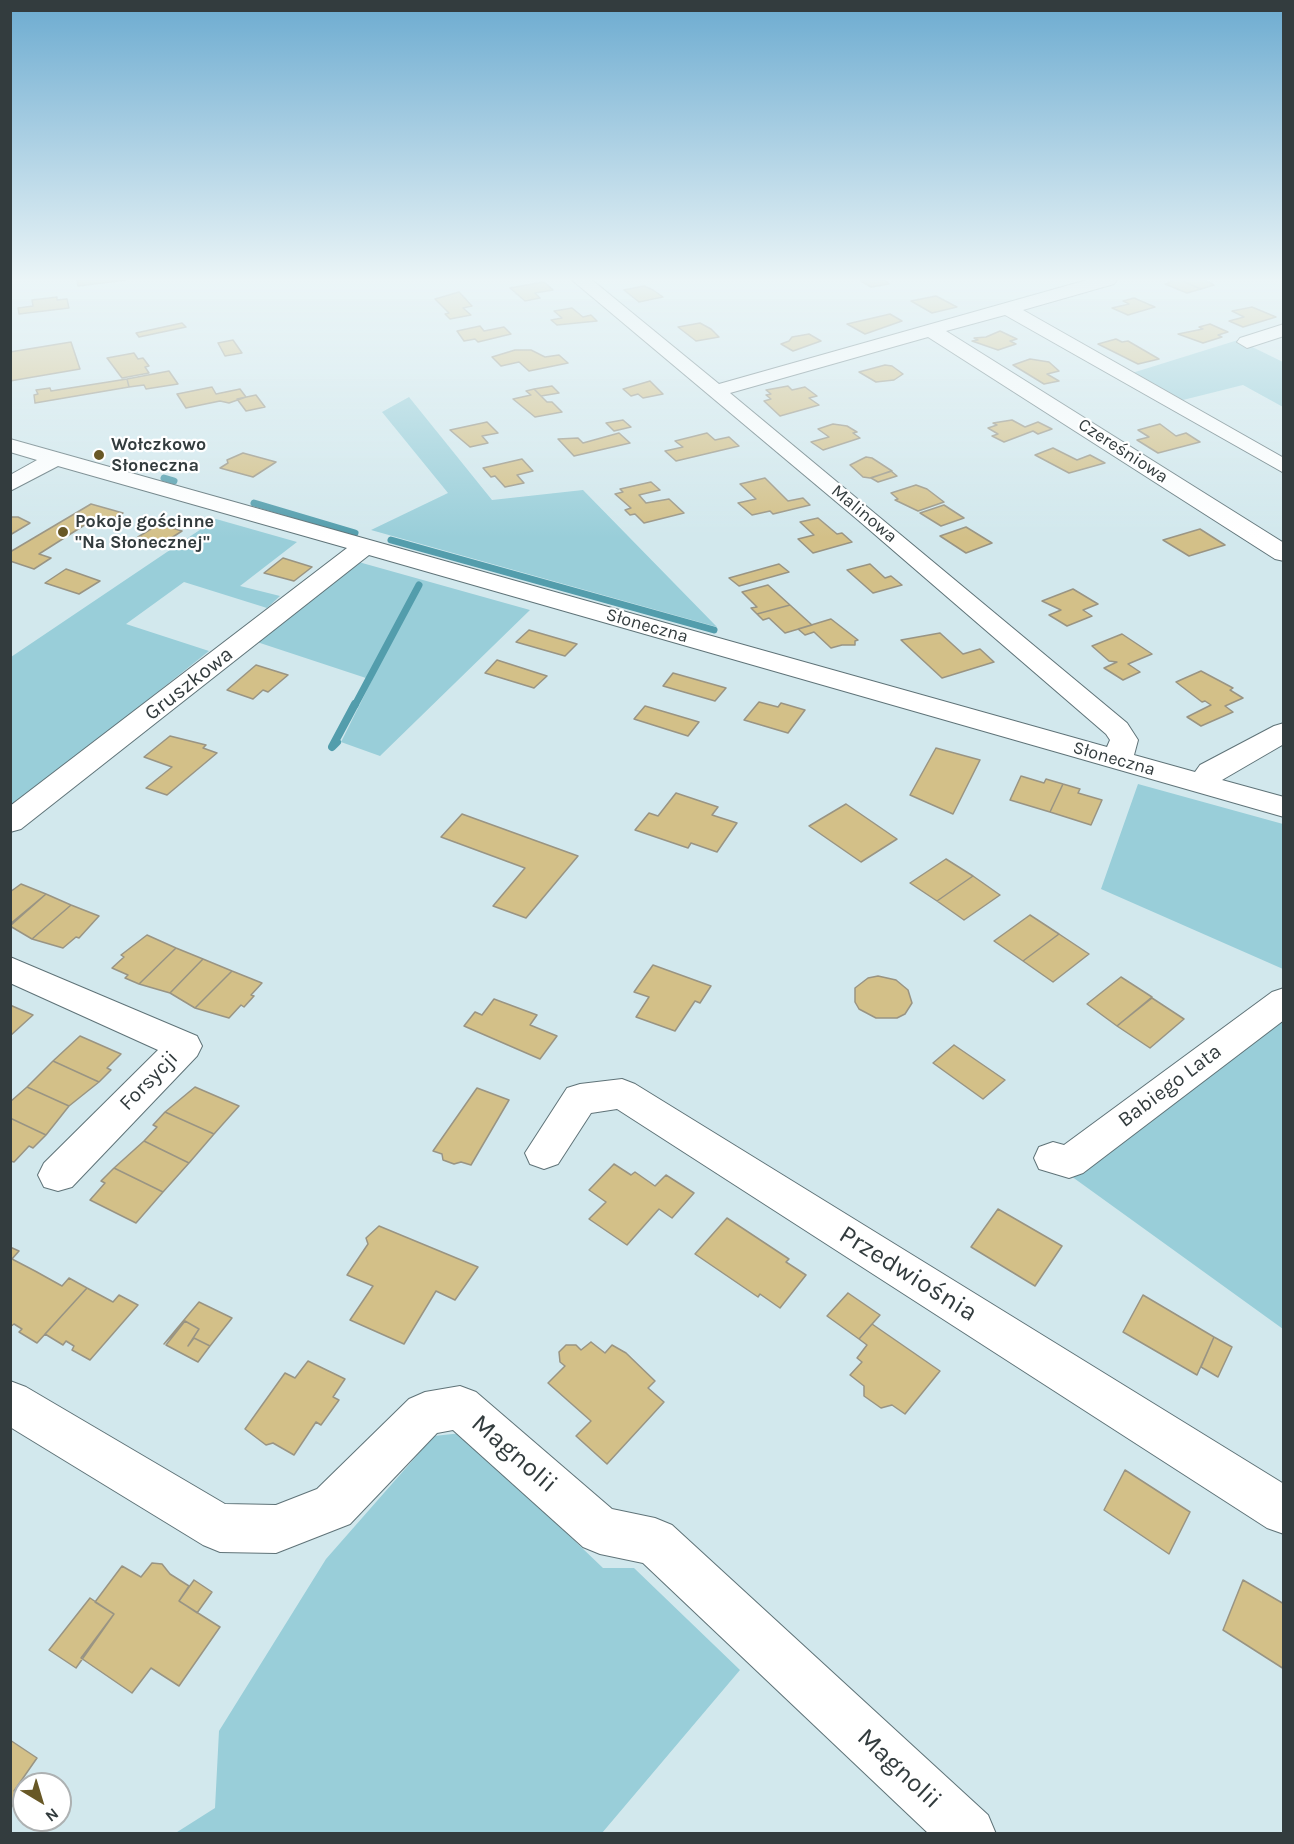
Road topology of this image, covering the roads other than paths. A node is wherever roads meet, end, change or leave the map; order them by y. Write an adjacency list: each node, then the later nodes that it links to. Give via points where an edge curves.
1 (685, 366): 5 (street, Malinowa)
2 (803, 366): 5 (street)
3 (988, 366): 11 (street, Czereśniowa)
4 (1108, 366): 8 (street)
5 (715, 391): 13 (street, Malinowa, via 1117,729 1124,740)
6 (10, 445): 7 (street, Słoneczna)
7 (56, 458): 9 (street); 10 (street, Słoneczna)
8 (1284, 467)
9 (10, 484)
10 (367, 545): 13 (street, Słoneczna); 16 (street, Gruszkowa)
11 (1284, 554)
12 (1284, 732): 14 (street, via 1210,772)
13 (1118, 760): 14 (street, Słoneczna)
14 (1206, 785): 15 (street, Słoneczna)
15 (1284, 807)
16 (10, 822)
17 (10, 969): 21 (street, Forsycji, via 184,1046)
18 (1284, 1001): 20 (street, Babiego Lata, via 1069,1162)
19 (544, 1153): 23 (street, Przedwiośnia, via 580,1099 622,1094)
20 (1053, 1158)
21 (58, 1176)
22 (10, 1402): 24 (street, Magnolii, via 220,1528 276,1529 333,1508 425,1414 460,1407 600,1530 655,1542)
23 (1284, 1511)
24 (969, 1833)

